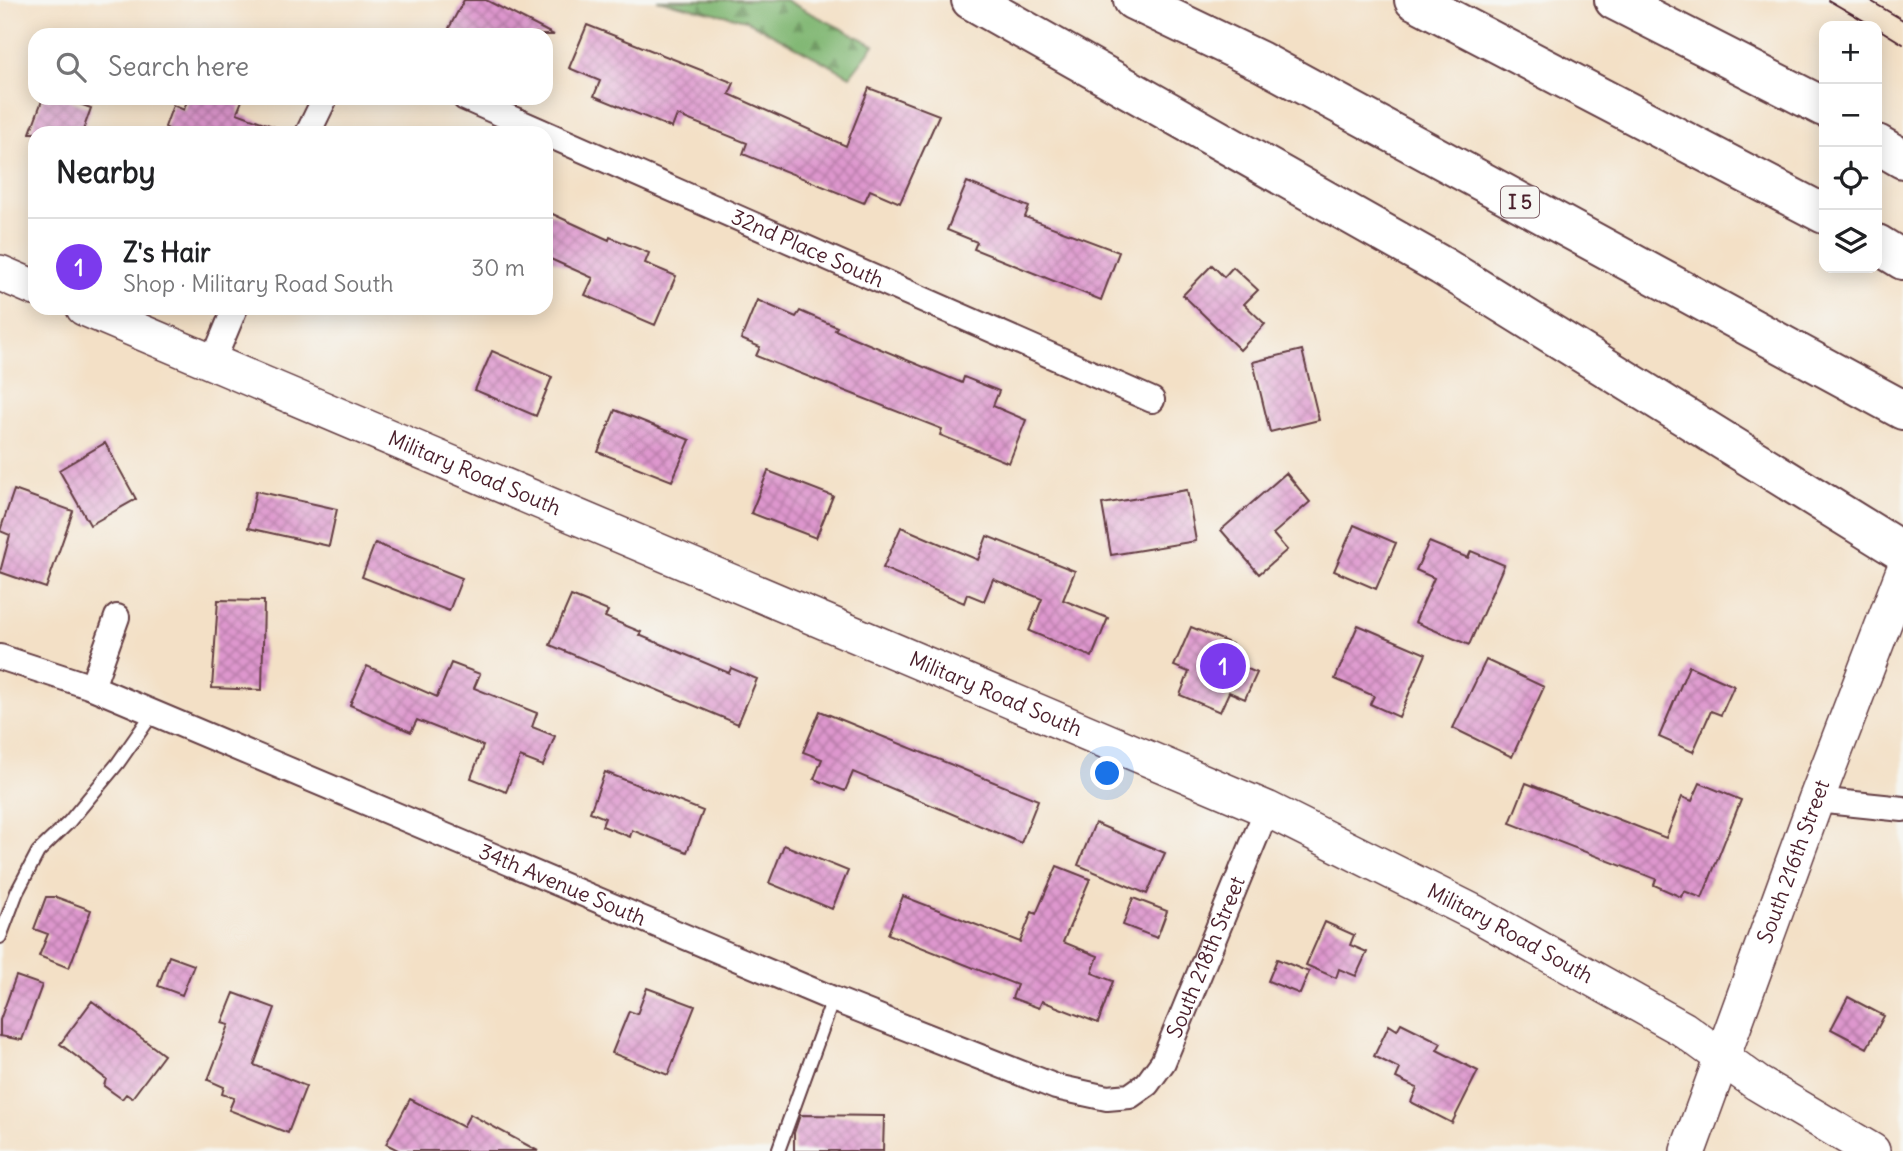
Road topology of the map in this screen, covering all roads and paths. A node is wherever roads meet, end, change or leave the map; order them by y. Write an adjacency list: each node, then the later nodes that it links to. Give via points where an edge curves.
1 (971, 0): 27 (highway, via 1442,266)
2 (1133, 0): 26 (highway, I 5, via 1272,68)
3 (1414, 0): 17 (highway)
4 (1614, 0): 5 (highway)
5 (1675, 31): 6 (highway); 9 (highway)
6 (1819, 104)
7 (322, 105): 10 (street)
8 (481, 105): 11 (street, 32nd Place South)
9 (1819, 112)
10 (311, 126)
11 (529, 126)
12 (1882, 136): 15 (highway)
13 (553, 137): 25 (street, 32nd Place South)
14 (1882, 147): 16 (highway)
15 (1903, 147)
16 (1903, 159)
17 (1819, 211)
18 (1882, 247): 19 (highway)
19 (1903, 260)
20 (0, 273): 21 (main road)
21 (28, 285)
22 (101, 315): 24 (main road, Military Road South)
23 (231, 315): 24 (street)
24 (213, 361): 34 (main road, Military Road South)
25 (1152, 400)
26 (1903, 410)
27 (1903, 552)
28 (1903, 573): 33 (main road, South 216th Street)
29 (117, 617): 31 (street)
30 (0, 657): 31 (street, 34th Avenue South)
31 (92, 687): 32 (street, 34th Avenue South)
32 (153, 713): 36 (lane, via 118,763 38,852); 37 (street, 34th Avenue South)
33 (1816, 800): 35 (street); 38 (main road, South 216th Street)
34 (1267, 809): 38 (main road, Military Road South, via 1475,913 1683,1029); 39 (street, South 218th Street, via 1163,1062 1147,1084)
35 (1903, 809)
36 (0, 937)
37 (833, 999): 39 (street, 34th Avenue South, via 1056,1087 1107,1098); 40 (lane)
38 (1722, 1057): 41 (main road, South 216th Street); 42 (main road, Military Road South)
39 (1130, 1096)
40 (778, 1151)
41 (1688, 1151)
42 (1872, 1151)

